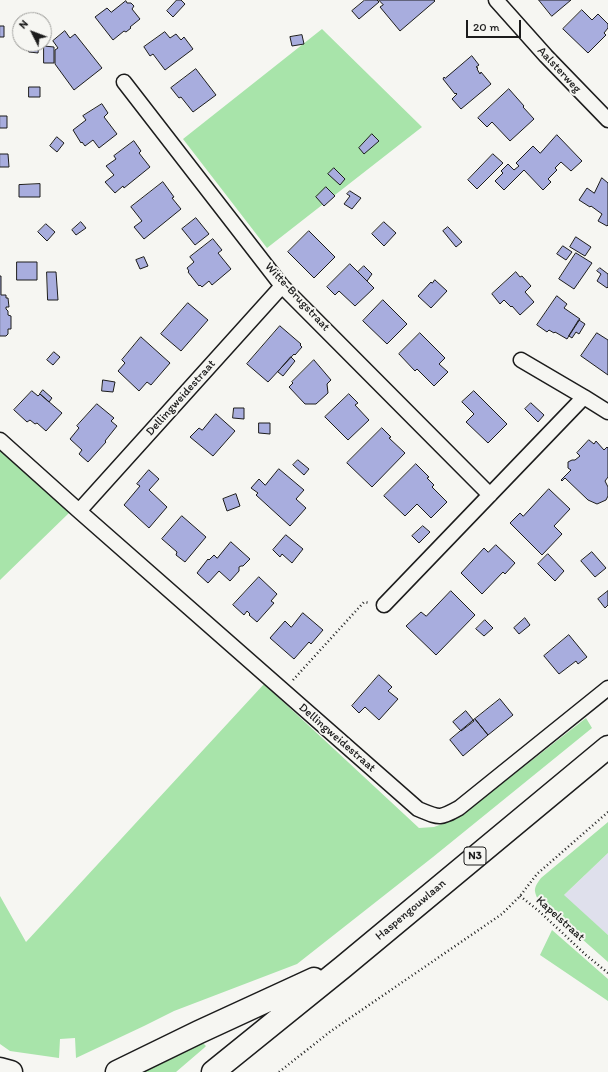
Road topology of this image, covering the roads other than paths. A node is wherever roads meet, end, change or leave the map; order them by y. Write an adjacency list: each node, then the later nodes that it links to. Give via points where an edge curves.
1 (496, 0): 3 (street, Aalsterweg)
2 (124, 82): 4 (street, Witte-Brugstraat)
3 (608, 120)
4 (282, 286): 9 (street, Witte-Brugstraat); 10 (street, Dellingweidestraat)
5 (521, 360): 6 (street)
6 (584, 397): 7 (street); 9 (street)
7 (608, 412)
8 (0, 440): 10 (street, Dellingweidestraat)
9 (490, 495): 11 (street)
10 (79, 510): 12 (street, Dellingweidestraat, via 418,809 437,816 445,816 459,808)
11 (384, 605)
12 (608, 688)
13 (608, 747): 14 (main road, Haspengouwlaan / N3)
14 (343, 966): 17 (main road); 18 (main road, Haspengouwlaan / N3)
15 (0, 1069): 16 (main road)
16 (11, 1072)
17 (117, 1072)
18 (213, 1072)

